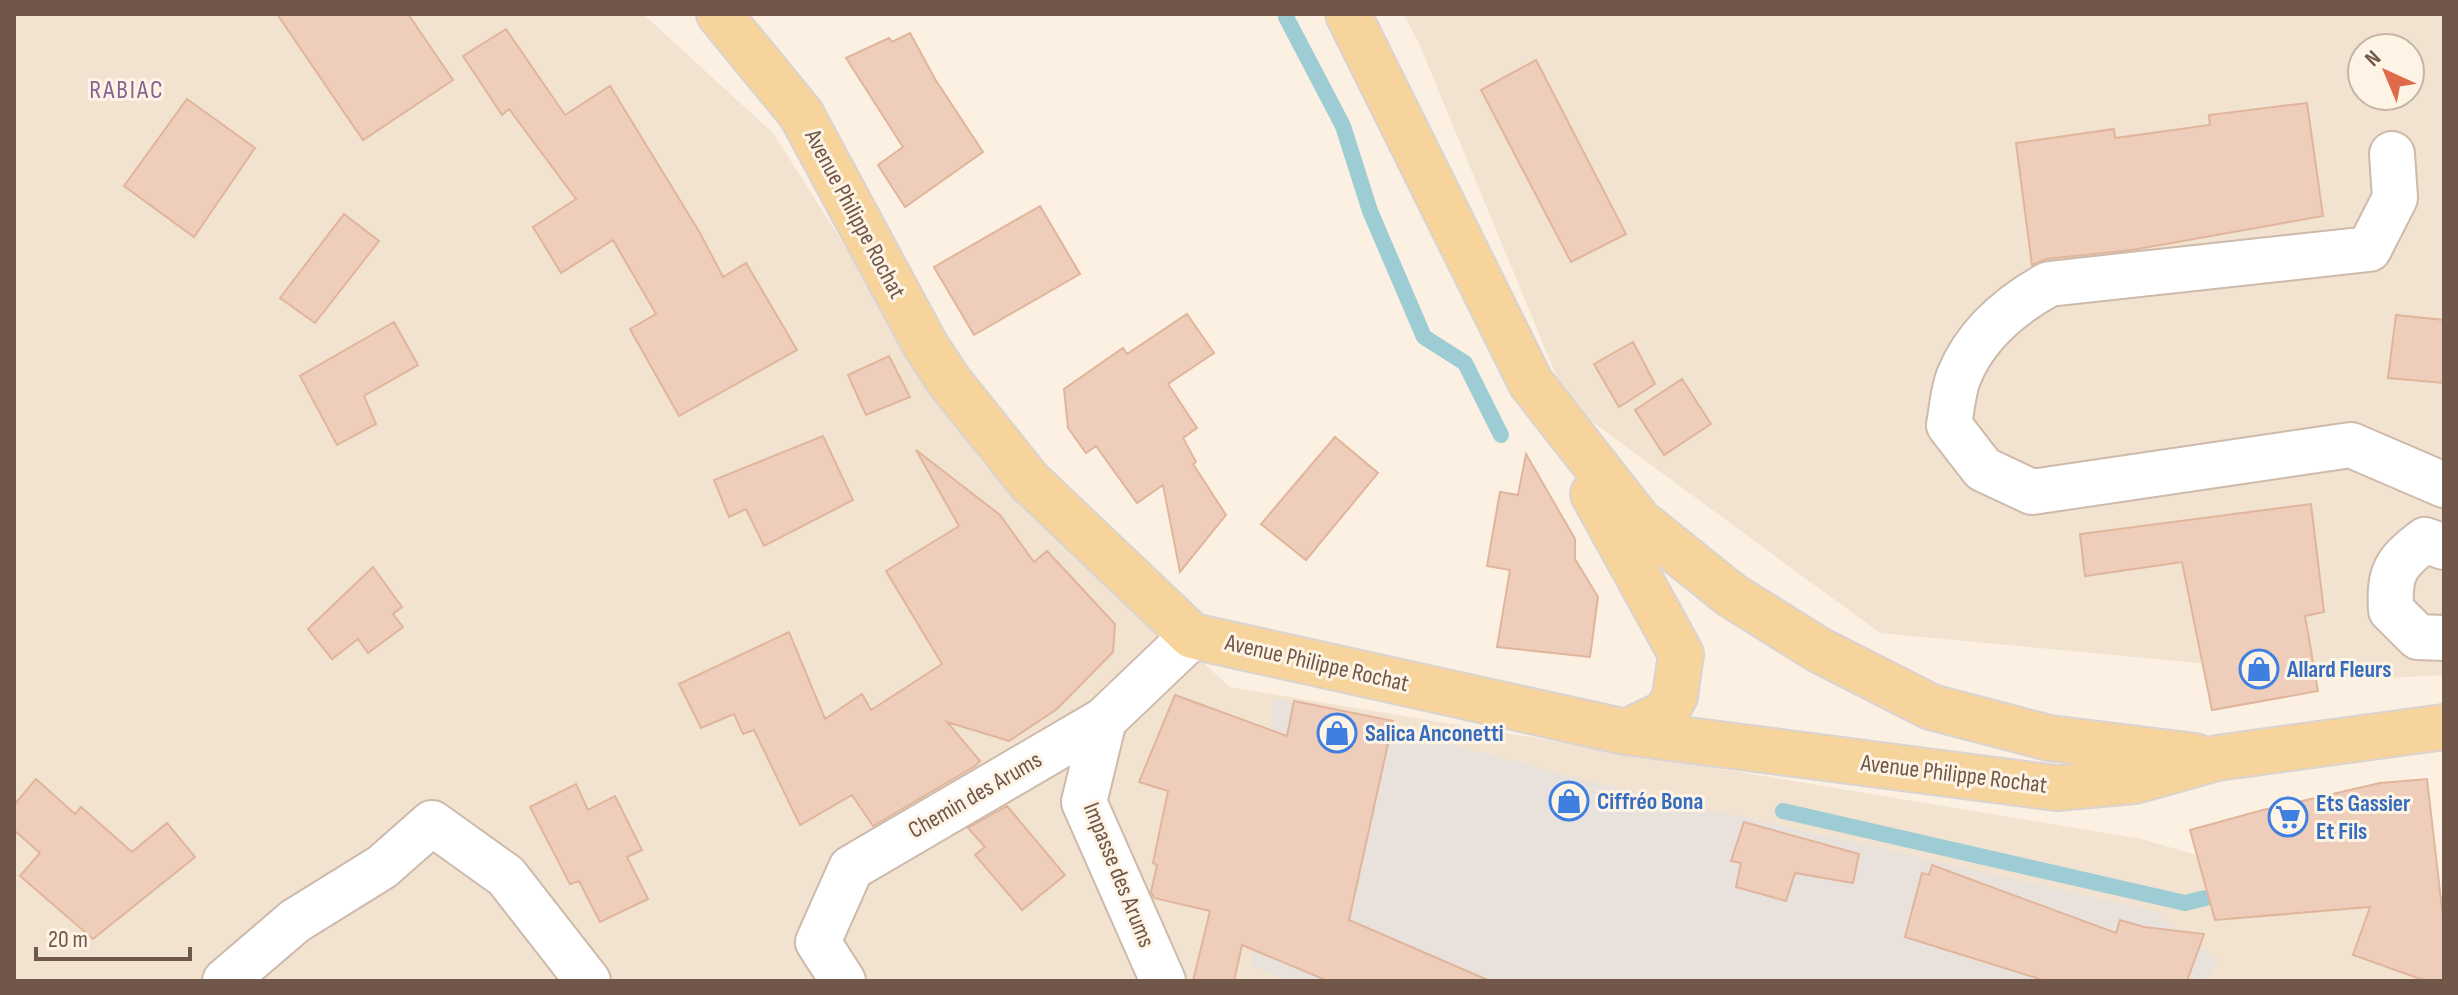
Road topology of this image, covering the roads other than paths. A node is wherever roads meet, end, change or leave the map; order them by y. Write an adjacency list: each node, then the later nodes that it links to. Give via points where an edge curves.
1 (719, 14): 9 (main road, Avenue Philippe Rochat, via 801,114 949,381 1029,481)
2 (1348, 14): 4 (main road, Avenue Philippe Rochat)
3 (2392, 154): 5 (street, via 2395,198 2369,249 2049,284 2018,301 1984,334 1959,376 1949,425 1983,469 2032,492)
4 (1531, 383): 13 (main road, via 1681,654 1675,696 1666,713); 14 (main road, Avenue Philippe Rochat, via 1639,521 1731,595 1819,650 1931,707 2049,738)
5 (2351, 445): 6 (street); 7 (street)
6 (2444, 456)
7 (2444, 485)
8 (2444, 547): 10 (street, via 2425,540 2405,555 2389,581 2391,610 2418,637)
9 (1192, 636): 11 (street, Chemin des Arums); 13 (main road, Avenue Philippe Rochat)
10 (2444, 638)
11 (1104, 720): 17 (street, Chemin des Arums, via 851,868 818,942); 18 (street, Impasse des Arums, via 1084,802)
12 (2444, 727): 14 (main road, Avenue Philippe Rochat)
13 (1626, 732): 14 (main road, Avenue Philippe Rochat, via 2056,788 2135,781)
14 (2217, 758)
15 (225, 981): 16 (street, via 295,921 382,867 432,823 506,876)
16 (588, 981)
17 (843, 981)
18 (1163, 981)

